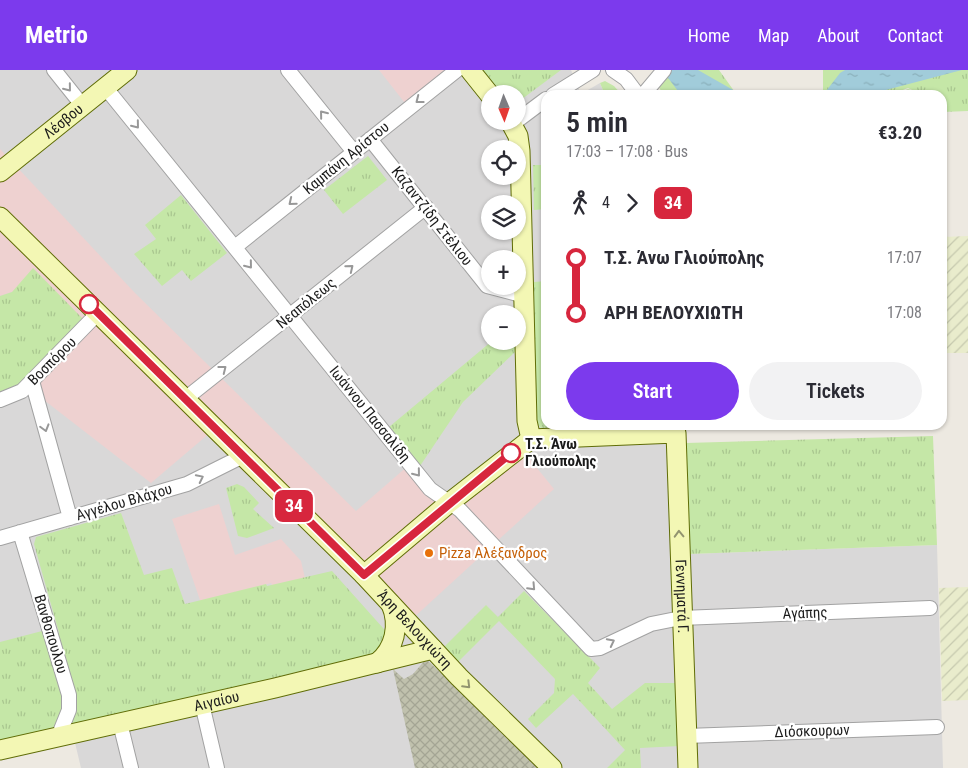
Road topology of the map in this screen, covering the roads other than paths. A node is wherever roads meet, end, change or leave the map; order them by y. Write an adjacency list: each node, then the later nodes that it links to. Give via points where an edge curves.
1 (54, 70): 15 (street, one-way to 15)
2 (126, 70): 10 (street, Λέσβου)
3 (288, 70): 19 (street, one-way to 3)
4 (457, 70): 18 (street, Καμπάνη Αρίστου, one-way to 18)
5 (470, 70): 9 (street)
6 (593, 70): 11 (street)
7 (613, 70): 12 (street)
8 (664, 70): 13 (street)
9 (482, 85)
10 (105, 87): 15 (street, Λέσβου); 23 (street, Ιωάννου Πασσαλίδη, one-way to 23)
11 (561, 90)
12 (634, 90)
13 (647, 90)
14 (541, 103): 16 (street)
15 (82, 105): 20 (street, Λέσβου)
16 (526, 113)
17 (516, 130): 24 (street, via 520,151)
18 (370, 139): 19 (street, Καμπάνη Αρίστου); 21 (street, Καζαντζίδη Στέλιου)
19 (354, 152): 23 (street, Καμπάνη Αρίστου, one-way to 23)
20 (0, 172)
21 (426, 207): 24 (street, Καζαντζίδη Στέλιου, via 487,286); 26 (street, Νεαπόλεως, one-way to 21)
22 (0, 217): 25 (street, Άρη Βελουχιώτη)
23 (235, 247): 26 (street, Ιωάννου Πασσαλίδη, one-way to 26)
24 (525, 296): 32 (street, via 527,421)
25 (98, 314): 27 (street, Βοσπόρου); 28 (street, Άρη Βελουχιώτη)
26 (291, 315): 28 (street, Νεαπόλεως, one-way to 26); 34 (street, Ιωάννου Πασσαλίδη, one-way to 34, via 430,489)
27 (32, 381): 29 (street, Βοσπόρου, via 18,394); 35 (street, one-way to 35)
28 (185, 399): 33 (street, Άρη Βελουχιώτη)
29 (0, 400)
30 (662, 430): 32 (street)
31 (676, 430): 41 (street, Γεννηματά Γ., one-way to 31)
32 (531, 439): 34 (street)
33 (243, 456): 35 (street, Αγγέλου Βλάχου, one-way to 33, via 187,484); 38 (street, Άρη Βελουχιώτη)
34 (449, 503): 38 (street); 41 (street, Ιωάννου Πασσαλίδη, one-way to 41, via 460,510 591,649 600,648 650,624)
35 (70, 518): 36 (street, Αγγέλου Βλάχου)
36 (20, 532): 37 (street, Αγγέλου Βλάχου); 48 (street, Βανθοπουλου, via 69,695 69,710)
37 (0, 538)
38 (364, 575): 39 (street, Άρη Βελουχιώτη)
39 (390, 602): 42 (street, Άρη Βελουχιώτη); 43 (street, via 394,616 394,640 388,653)
40 (930, 608): 41 (street, Αγάπης)
41 (681, 618): 47 (street, Γεννηματά Γ.)
42 (433, 649): 43 (street, Αιγαίου); 52 (street, Άρη Βελουχιώτη, one-way to 52)
43 (377, 663): 44 (street, Αιγαίου)
44 (202, 704): 45 (street, Αιγαίου); 51 (street)
45 (120, 723): 48 (street, Αιγαίου); 50 (street)
46 (937, 727): 47 (street, Διόσκουρων)
47 (686, 736): 53 (street, Γεννηματά Γ.)
48 (58, 737): 49 (street, Αιγαίου)
49 (0, 750)
50 (131, 768)
51 (217, 768)
52 (552, 768)
53 (688, 768)

